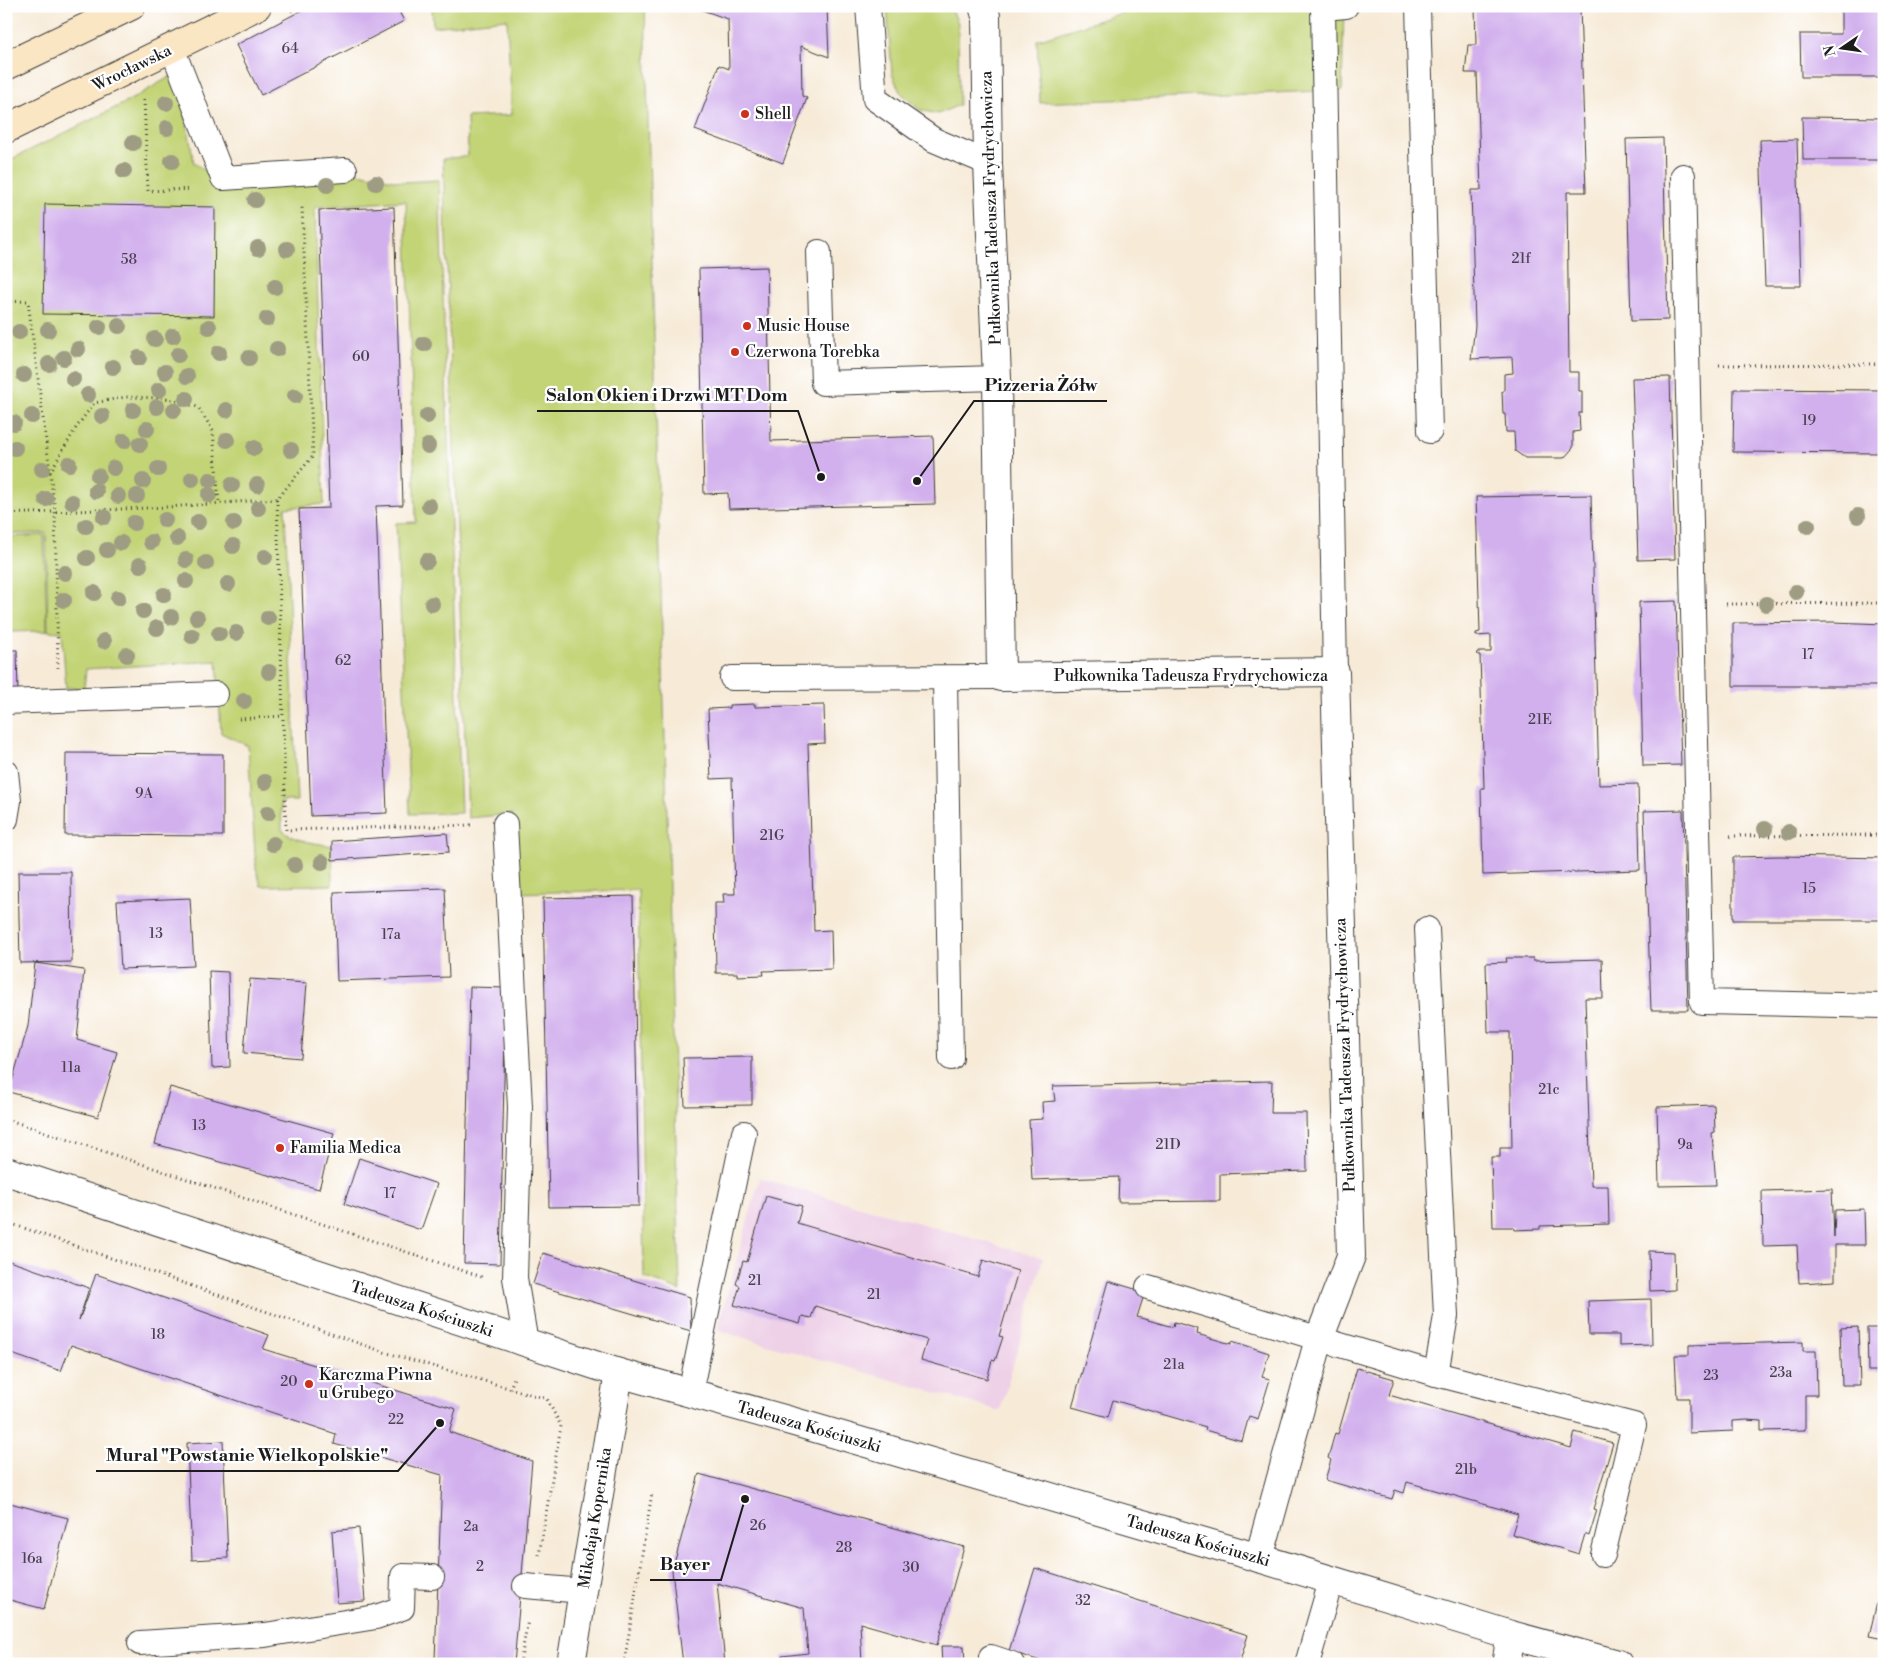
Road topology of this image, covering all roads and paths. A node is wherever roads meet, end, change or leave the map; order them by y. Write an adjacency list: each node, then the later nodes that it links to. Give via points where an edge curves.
1 (131, 6): 8 (main road)
2 (257, 6): 7 (main road, Wrocławska)
3 (868, 6): 11 (lane, via 874,99 934,140)
4 (982, 6): 11 (street, Pułkownika Tadeusza Frydrychowicza, via 986,16)
5 (1346, 6): 29 (lane, via 1323,8)
6 (1418, 6): 21 (lane)
7 (172, 48): 10 (main road, Wrocławska); 12 (lane, via 223,178)
8 (6, 66)
9 (144, 95): 14 (path, via 148,191)
10 (6, 129)
11 (988, 163): 20 (street, Pułkownika Tadeusza Frydrychowicza)
12 (344, 170)
13 (1683, 176): 41 (lane, via 1702,1002)
14 (193, 189)
15 (293, 208): 23 (path, via 302,207 313,456)
16 (819, 252): 20 (lane, via 823,383)
17 (6, 302): 22 (path, via 28,301)
18 (1884, 364): 19 (path)
19 (1711, 365)
20 (997, 378): 30 (street, Pułkownika Tadeusza Frydrychowicza)
21 (1430, 431)
22 (50, 472): 24 (path, via 94,403 125,397 165,398 198,407 213,431); 25 (path)
23 (277, 500): 24 (path); 37 (path, via 286,830)
24 (219, 503): 25 (path)
25 (55, 512): 26 (path)
26 (6, 514)
27 (1884, 603): 28 (path)
28 (1723, 604)
29 (1335, 672): 30 (street, Pułkownika Tadeusza Frydrychowicza); 49 (street, Pułkownika Tadeusza Frydrychowicza, via 1351,1256)
30 (1001, 677): 32 (lane)
31 (732, 678): 32 (lane)
32 (945, 678): 42 (lane)
33 (216, 694): 34 (lane)
34 (6, 702)
35 (6, 772): 36 (lane, via 9,801)
36 (6, 819)
37 (505, 824): 50 (lane, via 520,1108 515,1278)
38 (1884, 834): 39 (path)
39 (1725, 836)
40 (1427, 929): 52 (lane, via 1446,1316)
41 (1884, 1006)
42 (951, 1058)
43 (6, 1119): 47 (path)
44 (744, 1133): 53 (lane)
45 (6, 1171): 50 (street, Tadeusza Kościuszki)
46 (6, 1222): 54 (path, via 384,1352 547,1399 561,1426)
47 (486, 1278)
48 (1148, 1288): 49 (lane)
49 (1319, 1339): 52 (lane); 57 (street, Pułkownika Tadeusza Frydrychowicza)
50 (526, 1343): 51 (street, Tadeusza Kościuszki)
51 (619, 1373): 53 (street, Tadeusza Kościuszki); 61 (street, Mikołaja Kopernika)
52 (1436, 1374): 56 (lane, via 1634,1424)
53 (690, 1393): 57 (street, Tadeusza Kościuszki)
54 (552, 1477)
55 (652, 1493): 65 (path)
56 (1603, 1555)
57 (1259, 1558): 59 (street, Tadeusza Kościuszki)
58 (432, 1578): 63 (lane, via 403,1576 402,1608 376,1617 265,1635)
59 (1331, 1580): 62 (street, Tadeusza Kościuszki); 66 (lane)
60 (525, 1586): 61 (lane)
61 (583, 1591): 64 (street, Mikołaja Kopernika)
62 (1511, 1635): 67 (street); 68 (street, Tadeusza Kościuszki)
63 (140, 1643)
64 (571, 1664)
65 (624, 1664)
66 (1307, 1664)
67 (1506, 1664)
68 (1618, 1664)

